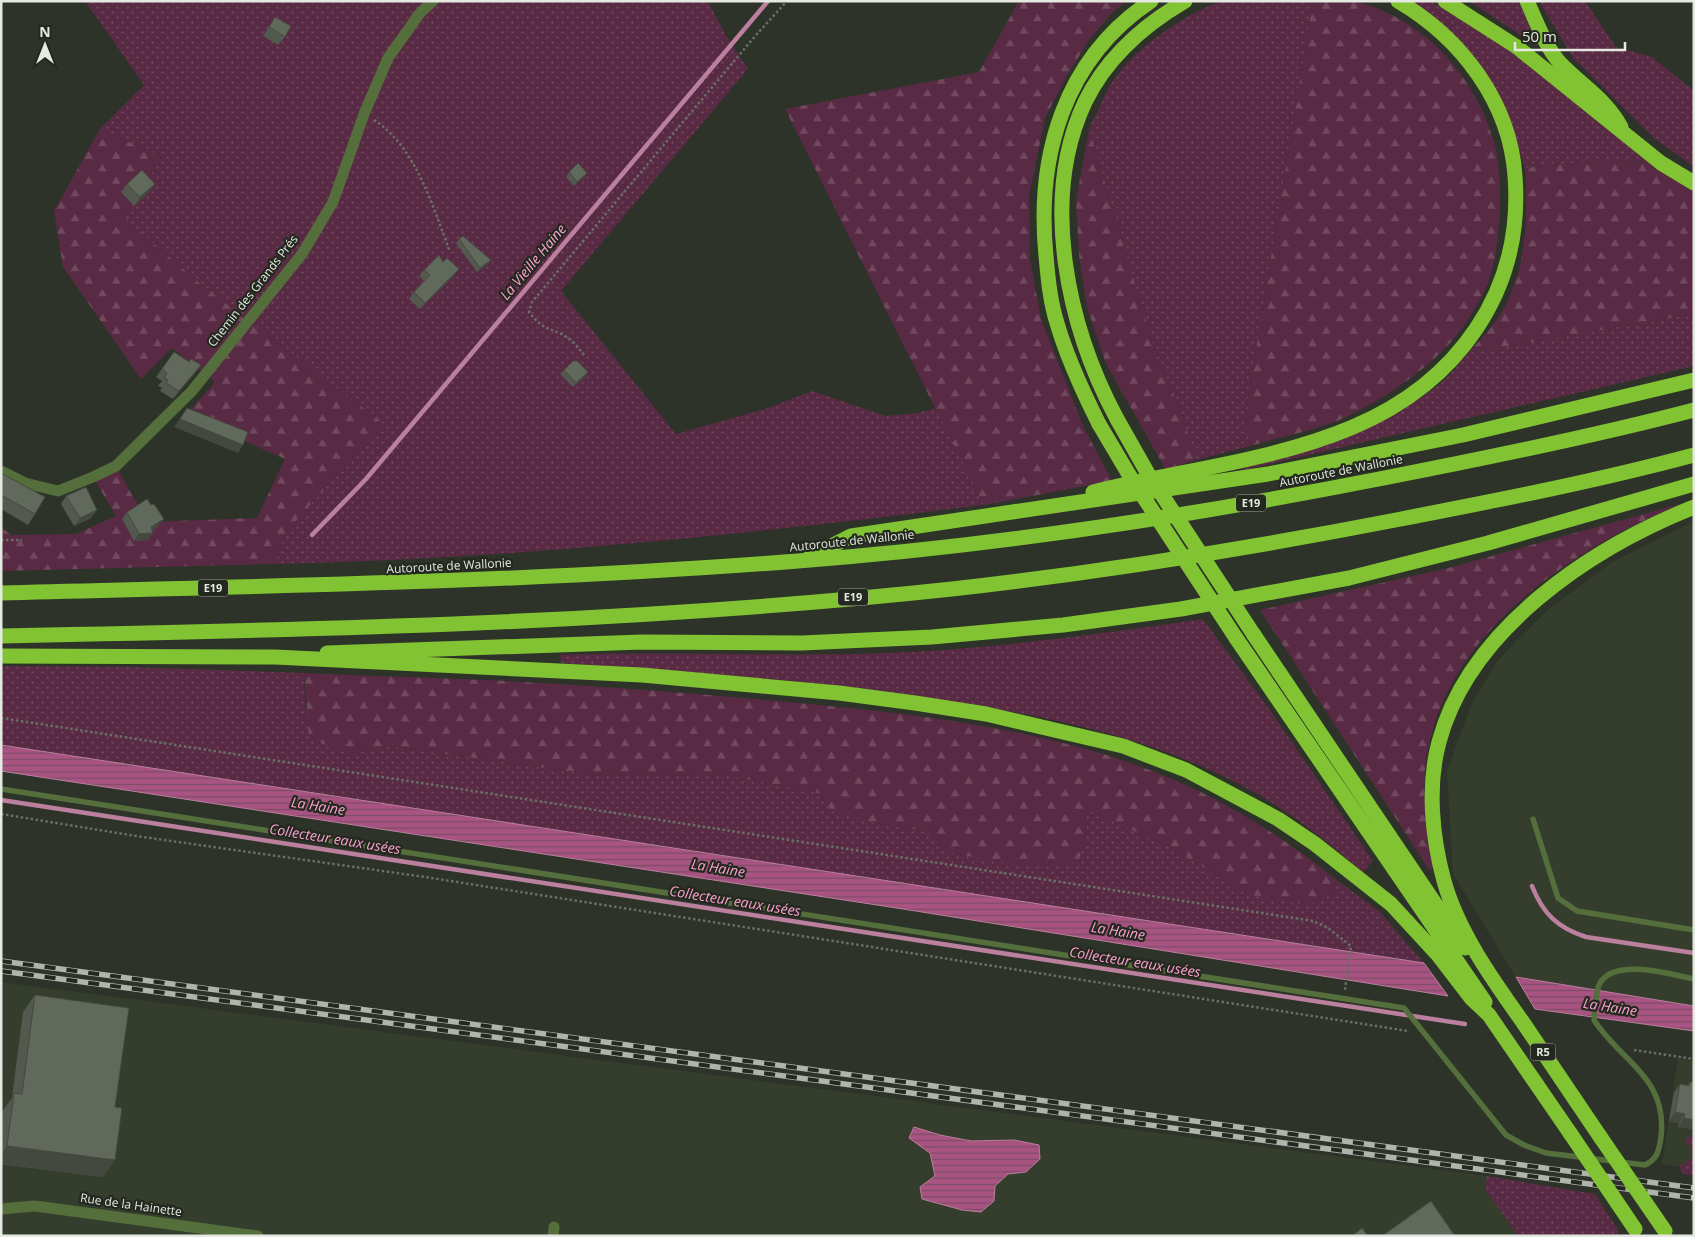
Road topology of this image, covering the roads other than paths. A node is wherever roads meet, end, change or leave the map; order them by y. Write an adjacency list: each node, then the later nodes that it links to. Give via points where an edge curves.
1 (433, 1): 12 (street, Chemin des Grands Prés, via 420,13 388,58 333,202 302,254 192,391 116,466 93,477 58,491 25,483)
2 (1152, 1): 26 (highway, bridge, via 1100,46 1076,82 1060,116 1048,161 1043,202 1048,283 1057,323 1099,424 1131,478 1236,638 1484,1000)
3 (1185, 1): 24 (highway, bridge, via 1162,15 1128,44 1086,102 1071,145 1062,199 1070,298 1096,376 1146,472 1465,948)
4 (1398, 1): 15 (highway, via 1443,33 1481,79 1497,106 1514,160 1516,218 1512,250 1501,284 1485,317 1464,347 1429,381 1390,408 1353,427 1310,442 1202,470 1104,489)
5 (1445, 1): 7 (highway, via 1517,47)
6 (1527, 1): 7 (highway, via 1559,62 1611,108)
7 (1626, 134): 8 (highway, via 1661,163)
8 (1694, 183)
9 (1694, 380): 15 (highway, via 1463,435 1278,472)
10 (1694, 410): 16 (highway, Autoroute de Wallonie / E19, via 1472,461 1272,500 1083,529)
11 (1694, 455): 18 (highway, E19, via 1480,504 1283,542 950,589 701,610 450,625)
12 (1, 471)
13 (1694, 484): 20 (highway, via 1488,544 1349,578 1181,609 1064,625 932,637 802,643 642,642 347,651)
14 (1694, 507): 24 (highway, via 1597,556 1536,600 1482,656 1460,689 1449,713 1434,763 1434,826 1444,882)
15 (1012, 513): 16 (highway, via 851,536)
16 (802, 561): 17 (highway, Autoroute de Wallonie / E19, via 424,583)
17 (1, 593)
18 (1, 636)
19 (1, 656): 20 (highway)
20 (276, 657): 26 (highway, via 632,675 839,693 986,714 1123,746 1186,770 1229,791 1315,844 1391,904)
21 (1, 789): 25 (lane, via 1404,1008 1506,1135 1546,1153 1645,1165 1659,1152 1661,1132 1655,1093 1644,1074 1594,1020 1599,986 1613,971 1624,969)
22 (1533, 819): 23 (lane, via 1558,898 1577,912)
23 (1694, 930)
24 (1484, 967): 29 (highway, R5, bridge)
25 (1694, 978)
26 (1489, 1016): 28 (highway, R5, bridge)
27 (1, 1208): 30 (street, Rue de la Hainette, via 35,1206)
28 (1637, 1232)
29 (1666, 1233)
30 (258, 1236)

